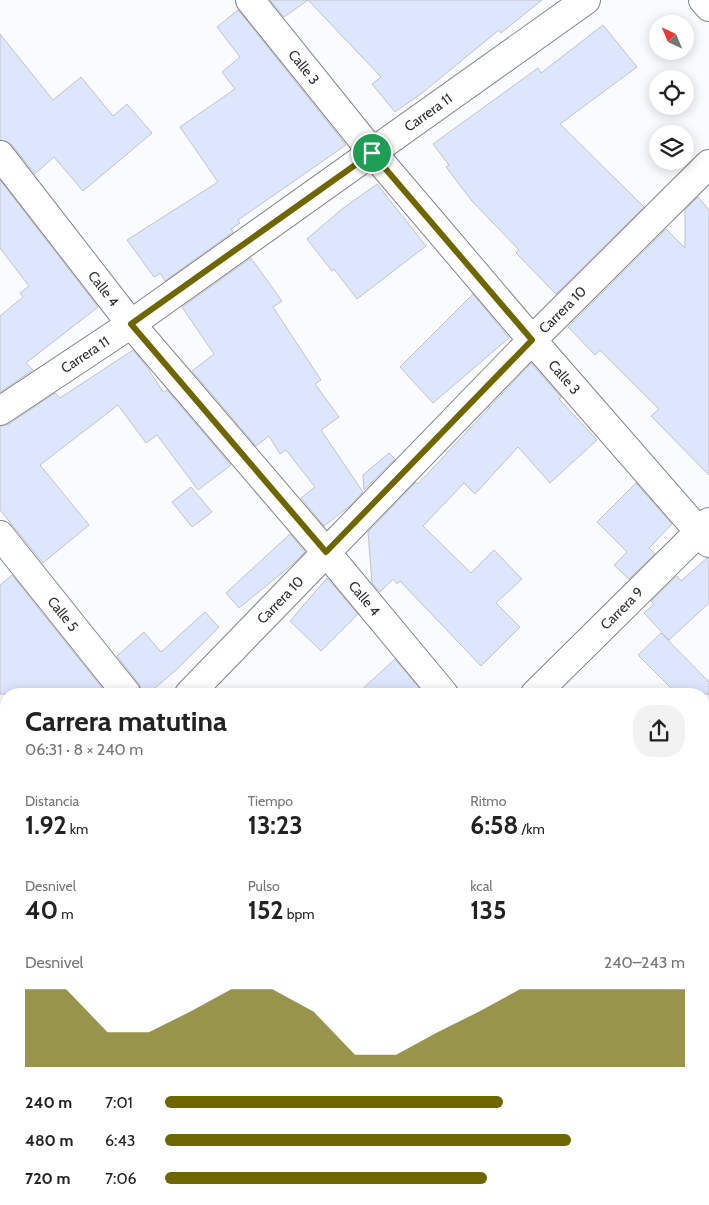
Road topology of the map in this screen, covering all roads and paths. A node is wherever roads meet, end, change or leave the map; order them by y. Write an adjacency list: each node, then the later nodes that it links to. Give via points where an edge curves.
1 (250, 0): 5 (street, Calle 3)
2 (586, 0): 5 (street, Carrera 11)
3 (703, 0): 4 (street)
4 (709, 7)
5 (372, 153): 8 (street, Carrera 11); 9 (street, Calle 3)
6 (0, 154): 8 (street, Calle 4)
7 (709, 164): 9 (street, Carrera 10)
8 (131, 324): 10 (street, Carrera 11); 13 (street, Calle 4)
9 (532, 340): 11 (street, Calle 3); 13 (street, Carrera 10)
10 (0, 411)
11 (706, 532): 17 (street, Carrera 9)
12 (0, 535): 14 (street, Calle 5)
13 (326, 552): 15 (street, Carrera 10); 16 (street, Calle 4)
14 (122, 688)
15 (195, 688)
16 (439, 688)
17 (541, 688)

